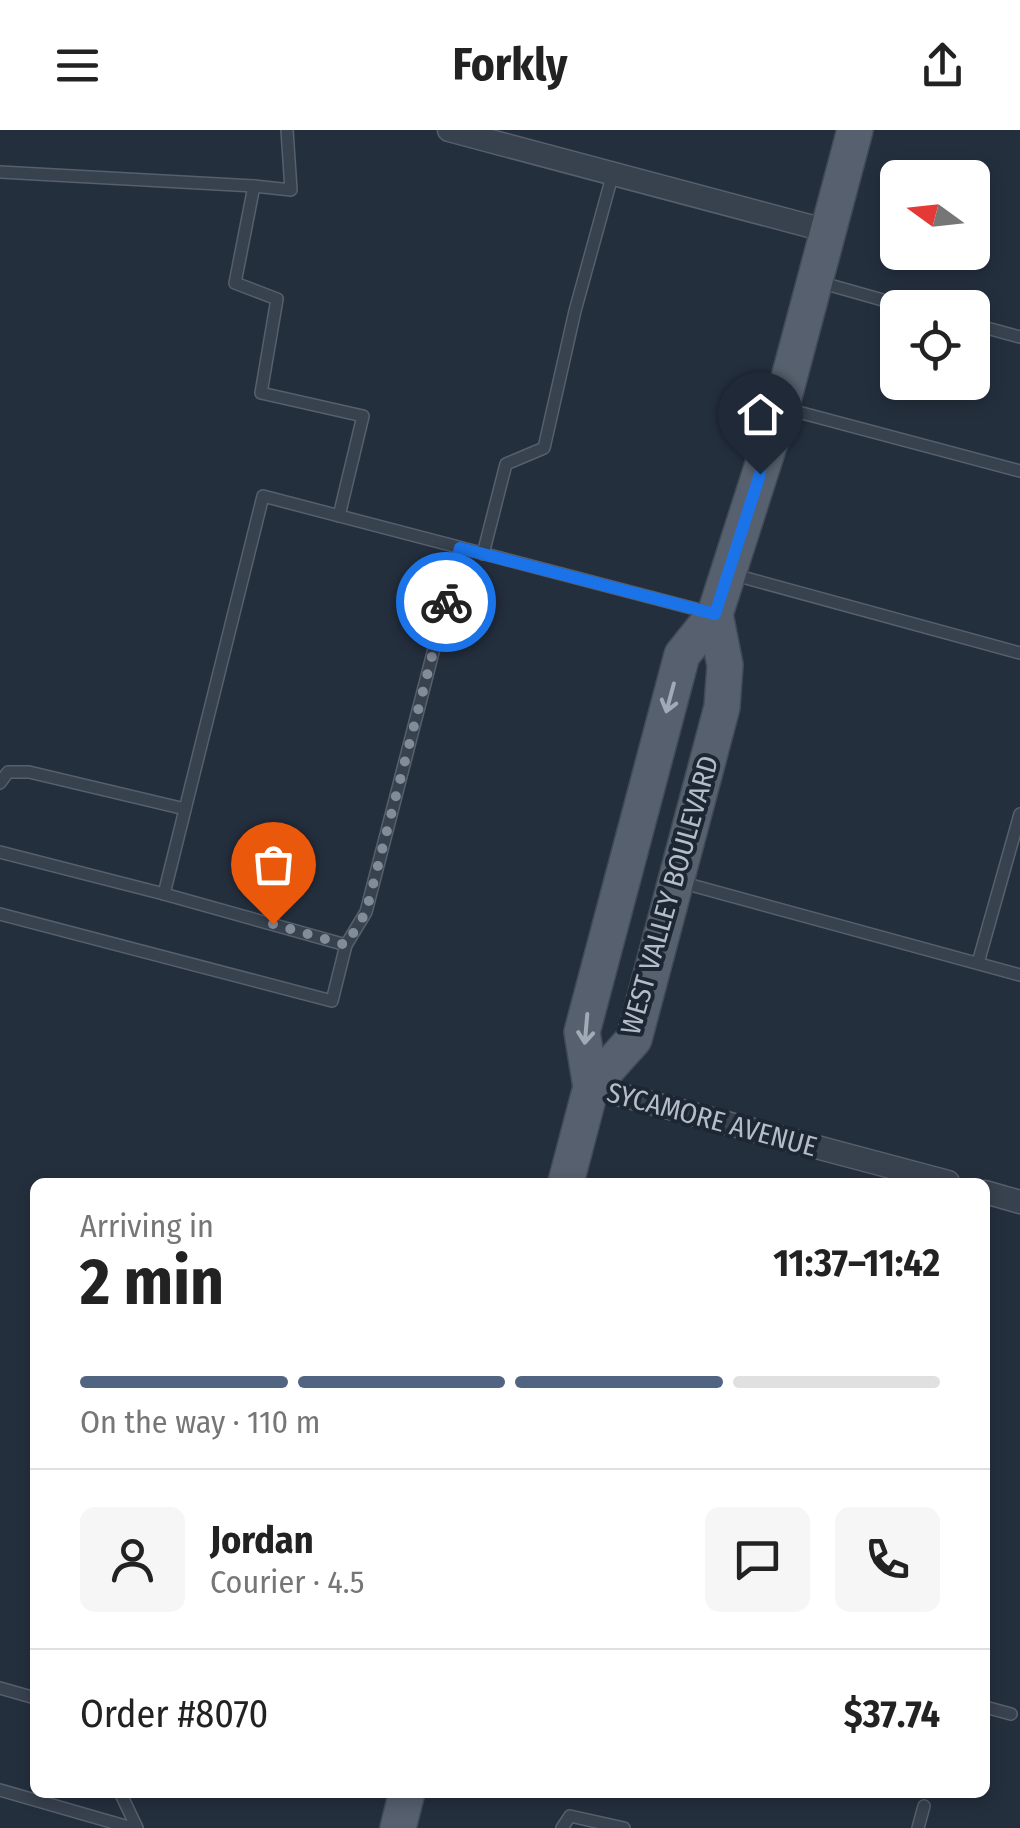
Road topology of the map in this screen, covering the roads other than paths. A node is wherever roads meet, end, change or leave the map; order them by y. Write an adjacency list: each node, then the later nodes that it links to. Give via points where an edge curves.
1 (287, 130): 6 (lane, via 291,190)
2 (449, 130): 5 (street)
3 (854, 130): 7 (main road, WEST VALLEY BOULEVARD)
4 (0, 172): 6 (lane)
5 (613, 174): 7 (street); 16 (lane, via 544,448 506,464)
6 (254, 186): 14 (lane, via 235,284 278,299 261,393 363,416)
7 (828, 231): 8 (main road, WEST VALLEY BOULEVARD)
8 (815, 281): 9 (lane); 12 (main road, WEST VALLEY BOULEVARD)
9 (880, 299)
10 (990, 329): 11 (lane)
11 (1020, 338)
12 (781, 408): 13 (lane); 17 (main road, WEST VALLEY BOULEVARD)
13 (1020, 470)
14 (339, 516): 15 (lane); 21 (lane, via 264,496)
15 (460, 548): 16 (lane); 27 (lane, via 366,912)
16 (483, 554): 18 (lane)
17 (728, 573): 18 (main road, WEST VALLEY BOULEVARD); 19 (lane)
18 (715, 614): 24 (main road, WEST VALLEY BOULEVARD, via 726,665 722,707); 30 (main road, WEST VALLEY BOULEVARD, one-way to 30, via 682,655 582,1032)
19 (1020, 652)
20 (0, 783): 21 (lane, via 8,772 29,772)
21 (185, 810): 25 (lane)
22 (1020, 814): 28 (lane)
23 (0, 852): 25 (lane)
24 (676, 881): 28 (lane); 30 (main road, WEST VALLEY BOULEVARD, via 634,1039)
25 (164, 894): 27 (lane)
26 (0, 914): 27 (lane, via 332,1001)
27 (346, 945)
28 (978, 964): 29 (lane)
29 (1020, 975)
30 (592, 1087): 31 (main road); 32 (street, SYCAMORE AVENUE)
31 (567, 1178)
32 (933, 1178)
33 (990, 1193): 34 (street)
34 (1020, 1202)
35 (0, 1688): 36 (lane)
36 (30, 1697)
37 (990, 1708): 38 (lane)
38 (1011, 1714)
39 (0, 1790): 43 (lane)
40 (122, 1798): 43 (lane)
41 (406, 1798): 44 (main road)
42 (924, 1806): 47 (lane)
43 (134, 1828)
44 (398, 1828)
45 (562, 1828): 46 (lane, via 570,1816)
46 (624, 1828)
47 (918, 1828)

